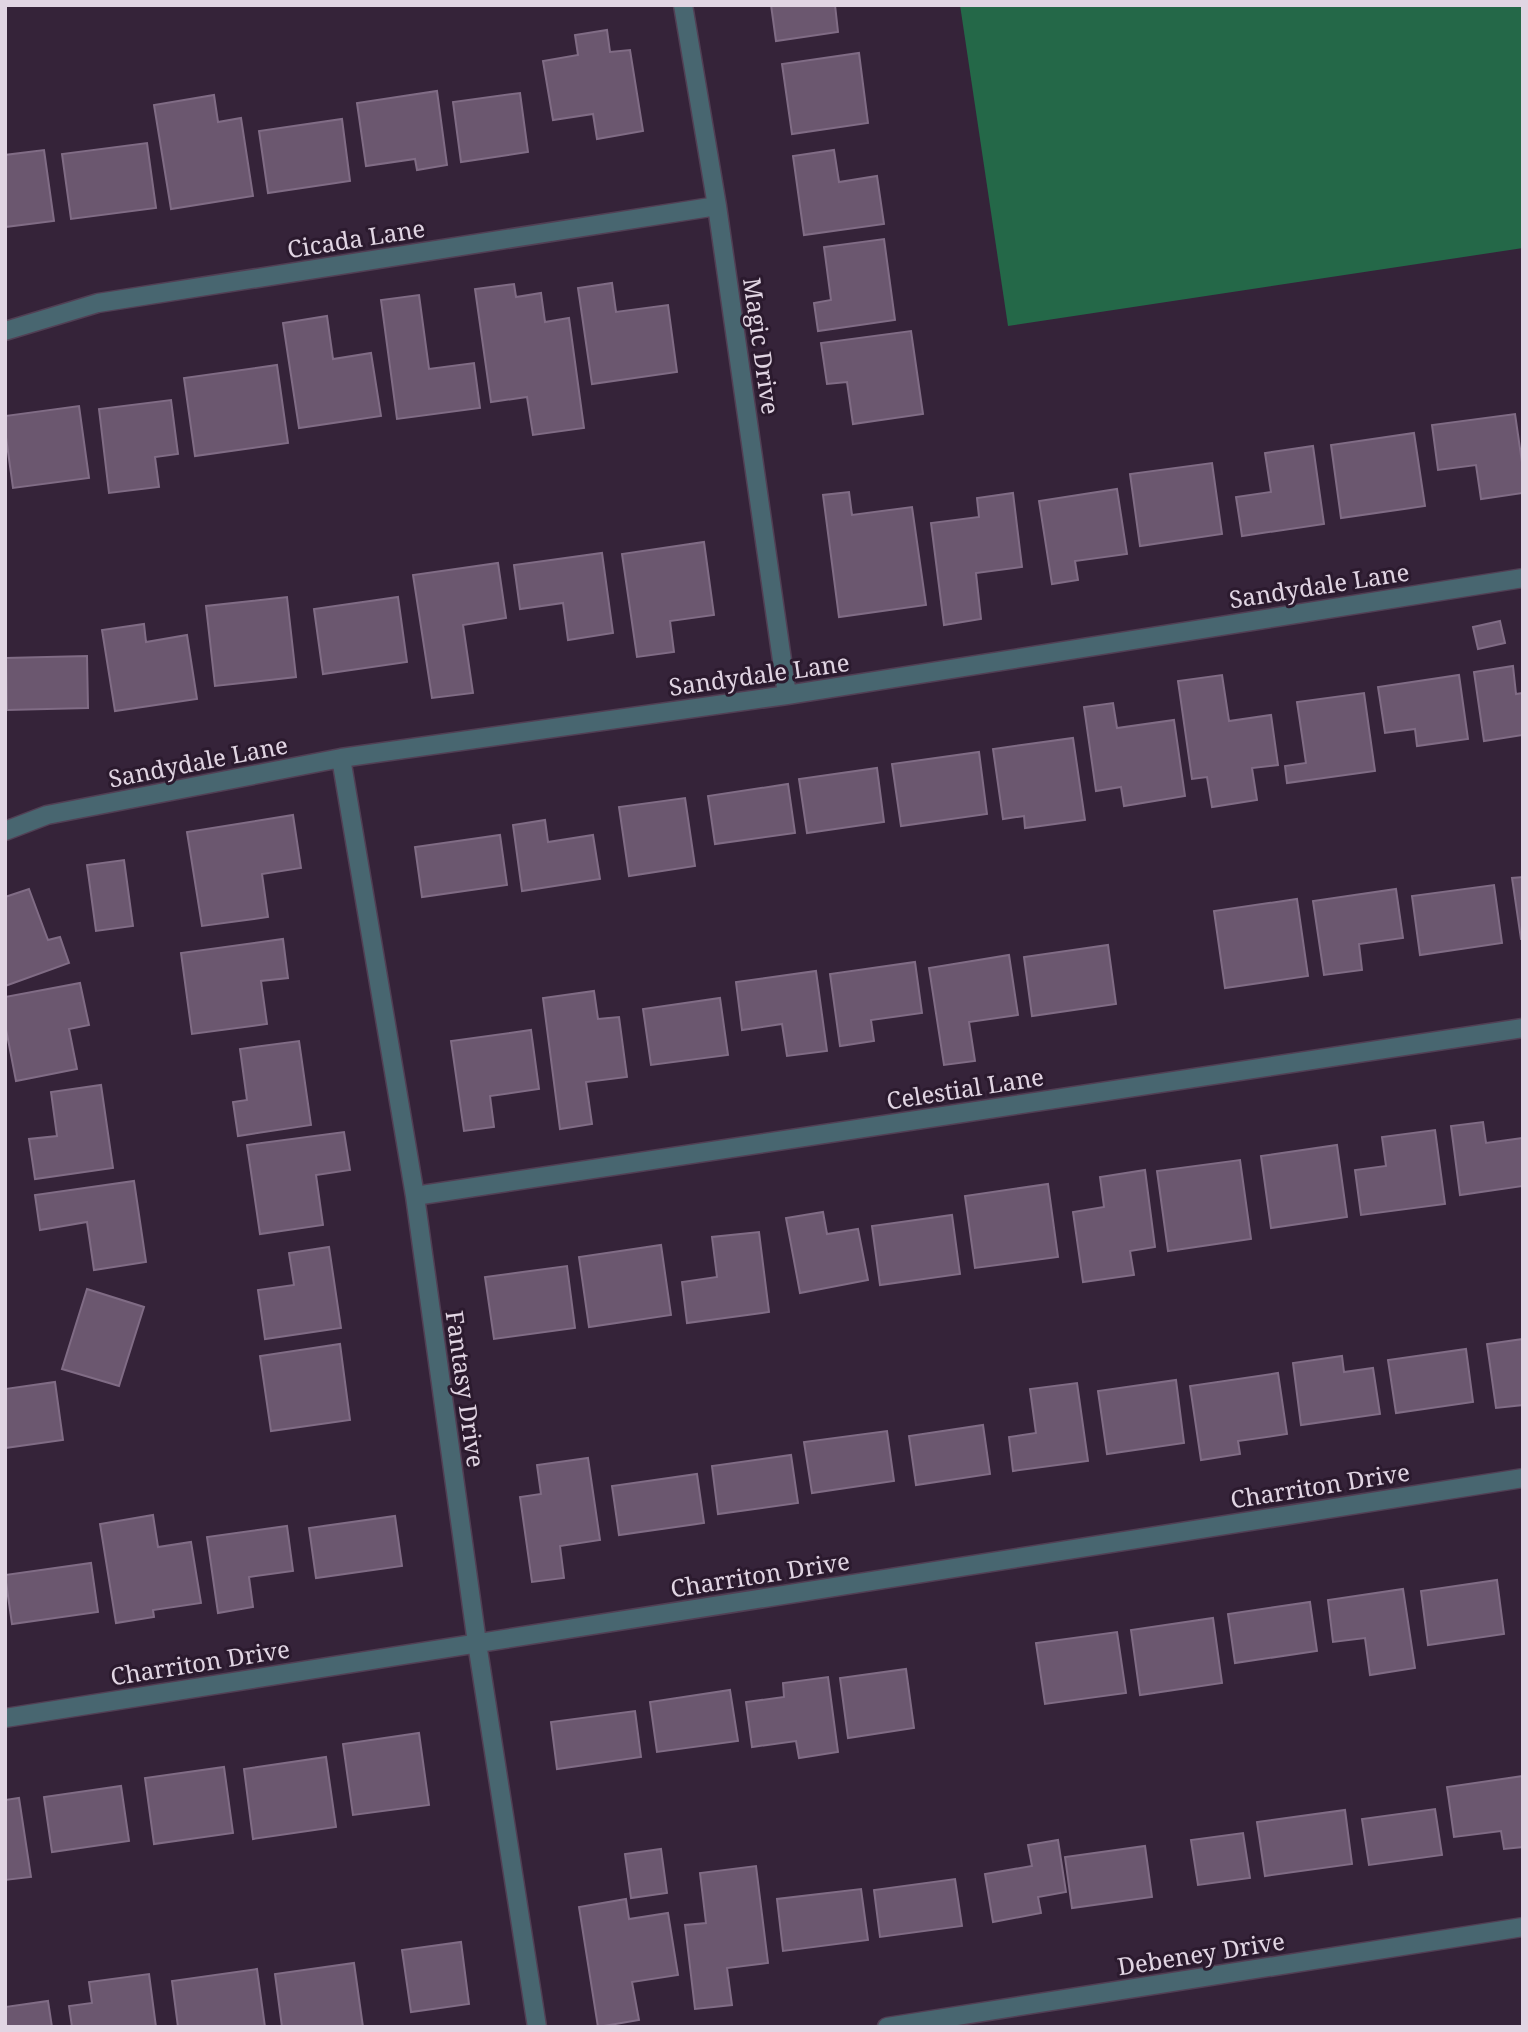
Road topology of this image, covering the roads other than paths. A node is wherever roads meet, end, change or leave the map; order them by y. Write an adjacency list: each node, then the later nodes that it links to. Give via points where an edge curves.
1 (683, 5): 2 (street, Magic Drive)
2 (717, 206): 3 (street, Cicada Lane, via 98,303); 5 (street, Magic Drive)
3 (5, 331)
4 (1523, 578): 5 (street, Sandydale Lane)
5 (787, 695): 6 (street, Sandydale Lane)
6 (341, 758): 7 (street, Sandydale Lane, via 47,815); 9 (street, Fantasy Drive)
7 (5, 831)
8 (1523, 1028): 9 (street, Celestial Lane)
9 (415, 1196): 11 (street, Fantasy Drive)
10 (1523, 1478): 11 (street, Charriton Drive)
11 (477, 1643): 12 (street, Charriton Drive); 14 (street, Fantasy Drive)
12 (5, 1718)
13 (1523, 1927): 15 (street, Debeney Drive)
14 (537, 2027)
15 (887, 2027)

